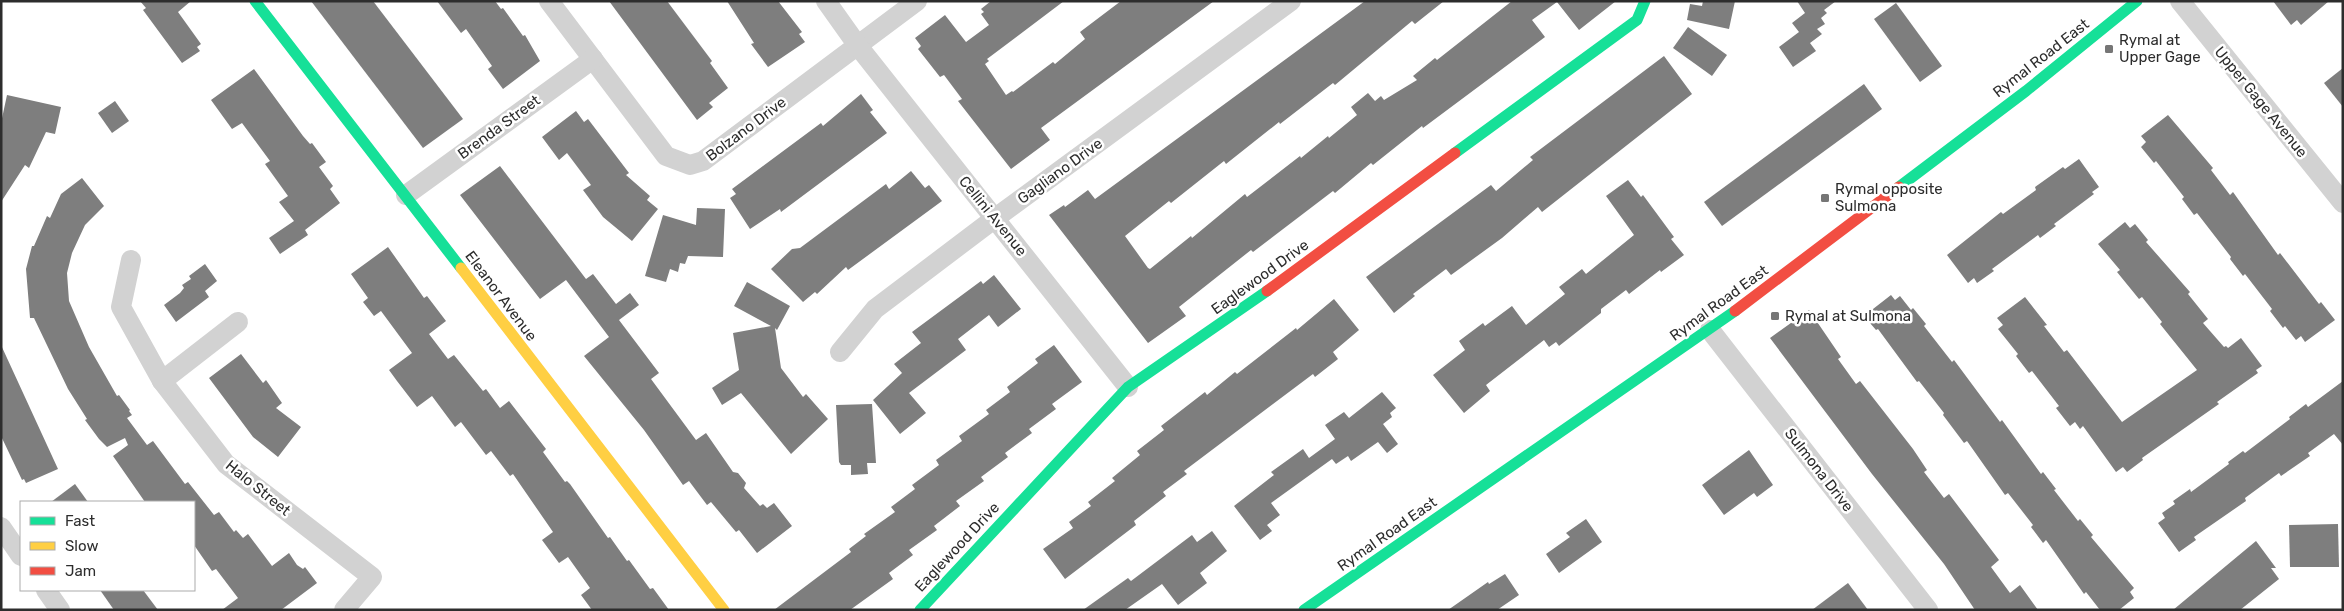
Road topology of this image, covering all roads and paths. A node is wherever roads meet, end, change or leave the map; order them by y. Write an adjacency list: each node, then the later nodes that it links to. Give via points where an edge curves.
1 (254, 1): 11 (street, Eleanor Avenue)
2 (549, 1): 10 (street, Bolzano Drive)
3 (826, 1): 9 (street, Cellini Avenue)
4 (918, 1): 9 (street, Bolzano Drive)
5 (1291, 1): 13 (street, Gagliano Drive)
6 (1645, 1): 19 (street, Eaglewood Drive, via 1637,20 1221,324)
7 (2137, 1): 16 (street, Rymal Road East, via 2026,91)
8 (2180, 1): 12 (street, Upper Gage Avenue)
9 (858, 46): 10 (street, Bolzano Drive, via 702,162 690,165 666,156); 13 (street, Cellini Avenue)
10 (593, 59): 11 (street, Brenda Street)
11 (406, 196): 25 (street, Eleanor Avenue)
12 (2343, 203)
13 (994, 219): 17 (street, Gagliano Drive, via 875,309); 19 (street, Cellini Avenue)
14 (132, 260): 18 (street, Halo Street, via 121,307)
15 (238, 322): 18 (street)
16 (1710, 330): 27 (street, Rymal Road East); 28 (street, Sulmona Drive)
17 (840, 352)
18 (162, 381): 24 (street, Halo Street, via 226,464 372,577)
19 (1128, 387): 26 (street, Eaglewood Drive)
20 (1, 527): 21 (street)
21 (20, 555)
22 (47, 591): 23 (street)
23 (60, 610)
24 (344, 610)
25 (724, 610)
26 (920, 610)
27 (1304, 610)
28 (1928, 610)

